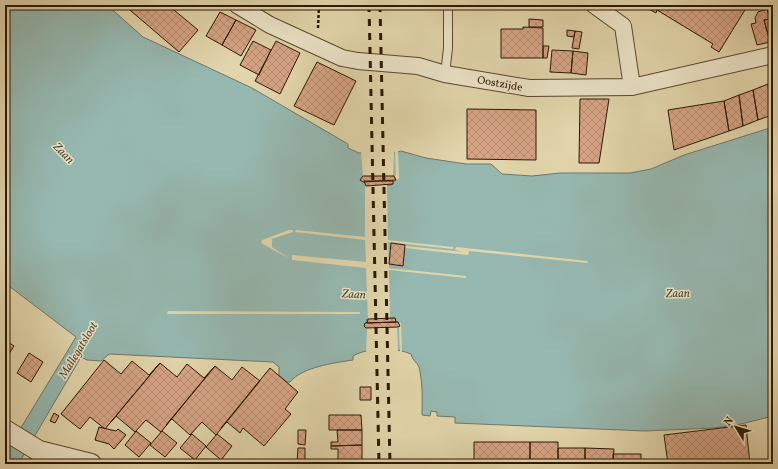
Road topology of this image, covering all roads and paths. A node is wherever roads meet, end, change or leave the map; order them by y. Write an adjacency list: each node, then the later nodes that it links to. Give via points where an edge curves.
1 (237, 5): 5 (street, Oostzijde)
2 (319, 5): 5 (path, via 319,24)
3 (448, 5): 7 (lane)
4 (594, 5): 8 (street, via 623,26)
5 (314, 46): 7 (street, Oostzijde, via 347,59 404,64)
6 (773, 55): 8 (street, Oostzijde)
7 (445, 74): 8 (street, Oostzijde, via 529,88)
8 (632, 87)
9 (9, 433): 10 (street, via 39,451)
10 (87, 463)

